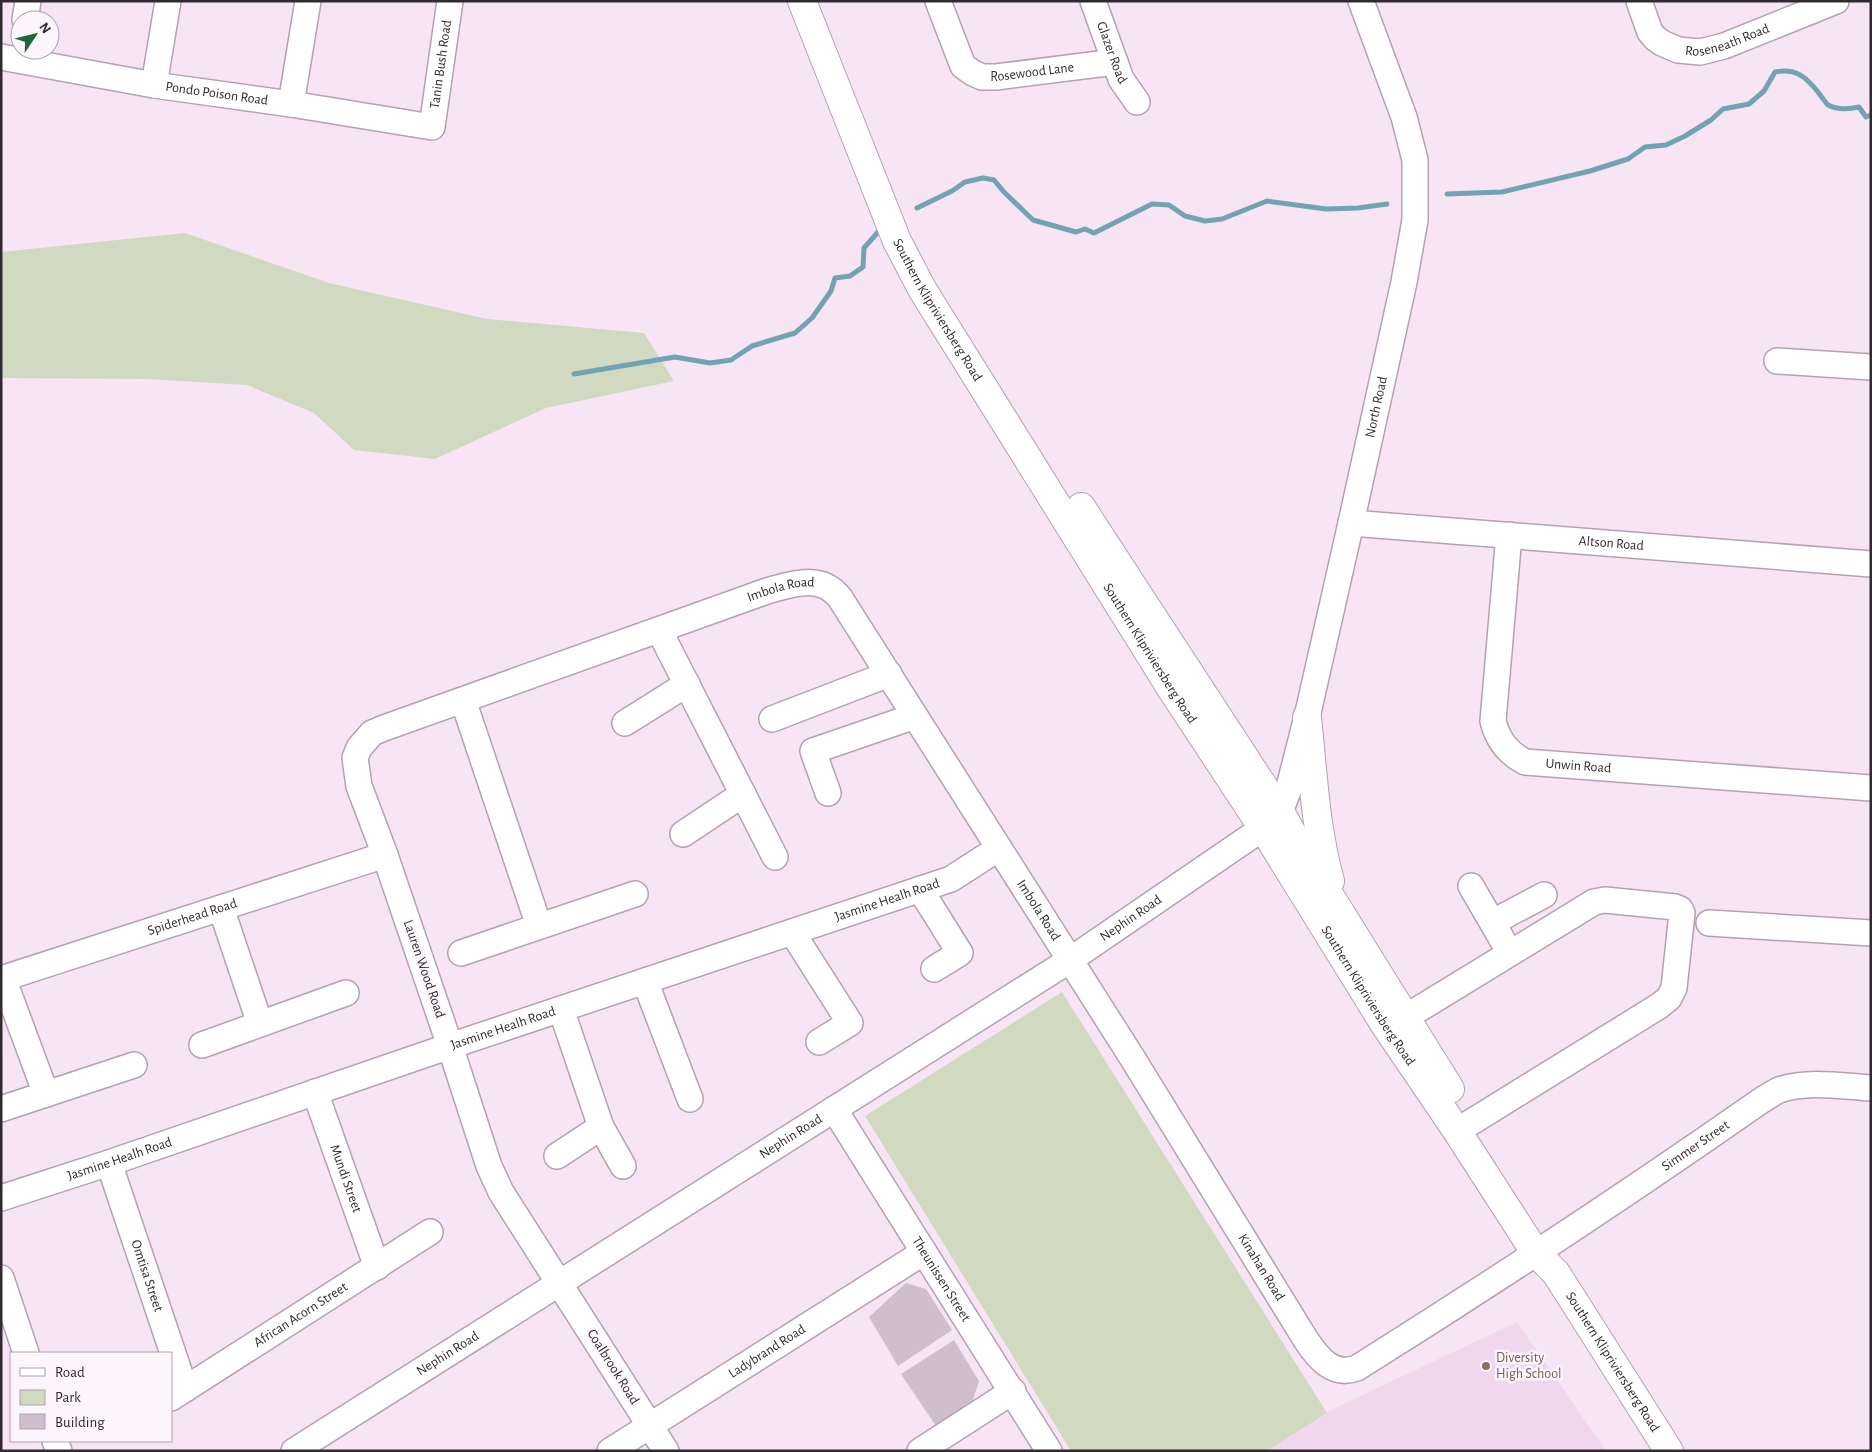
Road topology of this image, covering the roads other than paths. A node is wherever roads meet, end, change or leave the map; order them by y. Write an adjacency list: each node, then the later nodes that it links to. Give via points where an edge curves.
1 (168, 1): 13 (street)
2 (308, 1): 15 (street)
3 (450, 1): 16 (street, Tanin Bush Road)
4 (802, 1): 22 (main road, Southern Klipriviersberg Road, via 879,197 927,297)
5 (822, 1): 22 (main road, Southern Klipriviersberg Road, via 911,239)
6 (938, 1): 12 (street, Rosewood Lane, via 964,66 973,74 996,77)
7 (1094, 1): 12 (street, Glazer Road)
8 (1361, 1): 19 (street, North Road, via 1404,117 1416,174 1415,220 1404,282)
9 (1639, 1): 10 (street, Roseneath Road, via 1655,38 1678,50 1700,52 1724,46)
10 (1836, 1)
11 (37, 60): 13 (street, Pondo Poison Road)
12 (1115, 62): 14 (street, Glazer Road)
13 (154, 85): 15 (street, Pondo Poison Road)
14 (1137, 102)
15 (291, 104): 16 (street, Pondo Poison Road)
16 (432, 128)
17 (1778, 360): 18 (street)
18 (1871, 367)
19 (1351, 523): 20 (street, Altson Road); 28 (street, North Road)
20 (1509, 535): 21 (street, Altson Road); 32 (street, Unwin Road, via 1493,721 1496,733 1514,756 1525,762)
21 (1871, 564)
22 (1115, 577): 35 (main road, Southern Klipriviersberg Road)
23 (659, 630): 24 (street, Imbola Road, via 798,582 820,584 840,598); 25 (street); 26 (street, Imbola Road)
24 (889, 674): 27 (street, Imbola Road); 29 (street)
25 (687, 684): 30 (street); 34 (street)
26 (463, 700): 31 (street, Imbola Road, via 372,733 355,758); 48 (street)
27 (915, 716): 33 (street, via 813,751); 37 (street, Imbola Road)
28 (1307, 717): 35 (street, North Road, via 1288,792); 45 (main road, via 1320,839 1334,895)
29 (772, 719)
30 (625, 723)
31 (359, 786): 38 (street, Lauren Wood Road)
32 (1871, 788)
33 (828, 793)
34 (743, 794): 36 (street); 39 (street)
35 (1272, 820): 45 (main road, Southern Klipriviersberg Road, via 1305,856); 53 (street, Nephin Road); 71 (main road, Southern Klipriviersberg Road, via 1385,1025)
36 (683, 834)
37 (999, 848): 41 (street, Jasmine Healh Road, via 951,879); 53 (street, Imbola Road)
38 (385, 855): 44 (street, Spiderhead Road); 63 (street, Lauren Wood Road)
39 (776, 857)
40 (1471, 886): 46 (street)
41 (920, 889): 49 (street, Jasmine Healh Road); 54 (street, via 960,952)
42 (635, 894): 48 (street)
43 (1544, 895): 46 (street)
44 (221, 908): 55 (street, Spiderhead Road); 60 (street)
45 (1344, 917): 59 (main road, Southern Klipriviersberg Road)
46 (1493, 922): 52 (street)
47 (1709, 923): 50 (street)
48 (539, 926): 51 (street)
49 (792, 932): 56 (street, Jasmine Healh Road); 61 (street, via 850,1023)
50 (1871, 933)
51 (461, 953)
52 (1510, 953): 59 (street); 71 (street, via 1594,902 1605,900 1676,907 1682,913 1674,988 1669,998)
53 (1070, 960): 70 (street, Nephin Road); 78 (street, Kinahan Road, via 1306,1340 1326,1364 1341,1371 1357,1368 1442,1316)
54 (934, 969)
55 (2, 978): 67 (street)
56 (646, 981): 58 (street, Jasmine Healh Road); 68 (street)
57 (346, 993): 60 (street)
58 (561, 1009): 63 (street, Jasmine Healh Road); 72 (street)
59 (1406, 1017): 71 (main road, Southern Klipriviersberg Road)
60 (260, 1024): 62 (street)
61 (819, 1042)
62 (202, 1045)
63 (450, 1046): 66 (street, Jasmine Healh Road); 82 (street, Lauren Wood Road, via 494,1180)
64 (134, 1065): 67 (street)
65 (1871, 1088): 78 (street, Simmer Street, via 1826,1084 1779,1090)
66 (315, 1092): 74 (street, Jasmine Healh Road); 80 (street, Mundi Street)
67 (46, 1094): 69 (street)
68 (690, 1099)
69 (1, 1109)
70 (834, 1109): 79 (street, Theunissen Street); 82 (street, Nephin Road)
71 (1464, 1127): 78 (main road, Southern Klipriviersberg Road)
72 (601, 1128): 73 (street); 75 (street)
73 (557, 1156)
74 (109, 1163): 76 (street, Jasmine Healh Road); 84 (street, Omtisa Street)
75 (623, 1166)
76 (1, 1198)
77 (430, 1232): 80 (street, African Acorn Street)
78 (1542, 1248): 94 (main road, Southern Klipriviersberg Road)
79 (924, 1252): 86 (street, Theunissen Street); 88 (street, Ladybrand Road)
80 (377, 1267): 87 (street, African Acorn Street)
81 (1, 1278): 83 (street)
82 (560, 1282): 88 (street, Coalbrook Road); 89 (street, Nephin Road)
83 (26, 1352)
84 (165, 1352)
85 (172, 1374): 87 (street, Omtisa Street)
86 (1013, 1391): 92 (street); 93 (street, Theunissen Street)
87 (178, 1394)
88 (650, 1426): 90 (street, Ladybrand Road); 91 (street, Coalbrook Road)
89 (294, 1451)
90 (610, 1451)
91 (666, 1451)
92 (920, 1451)
93 (1049, 1451)
94 (1669, 1451)

